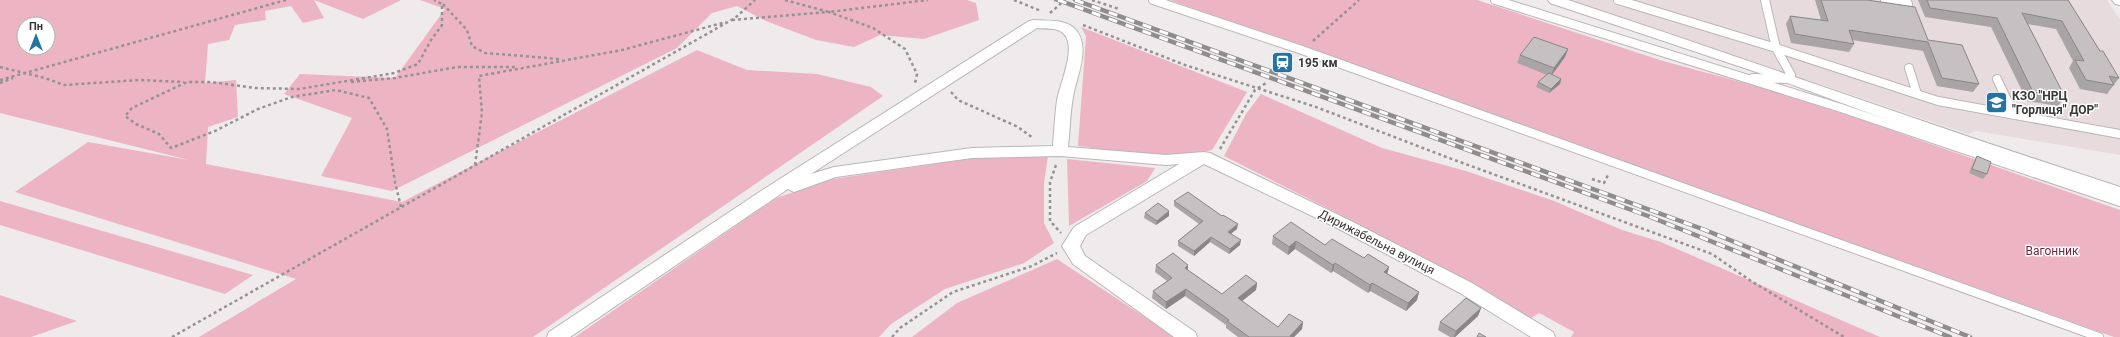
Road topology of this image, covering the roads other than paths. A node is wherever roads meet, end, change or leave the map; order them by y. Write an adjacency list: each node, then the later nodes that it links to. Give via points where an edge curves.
1 (1153, 0): 24 (lane, via 1302,50)
2 (1495, 0): 10 (lane)
3 (1554, 0): 11 (street)
4 (1618, 0): 8 (lane)
5 (1765, 0): 8 (lane)
6 (1885, 0): 7 (lane, via 1908,4)
7 (1906, 0)
8 (1776, 48): 11 (lane, via 1791,75); 13 (lane)
9 (1909, 68): 13 (lane)
10 (1741, 78): 11 (lane); 20 (lane, via 1845,109)
11 (1790, 79): 19 (street, via 1962,141)
12 (1997, 79): 14 (lane)
13 (1917, 94): 14 (lane, via 1938,101)
14 (2014, 115): 15 (lane)
15 (2120, 134)
16 (1060, 151): 17 (street, via 1166,160); 18 (street, via 972,153 834,172); 18 (street, via 1065,96 1072,74 1075,41 1069,31 1058,26 1034,24)
17 (1204, 157): 22 (street, via 1080,230 1072,246 1079,260); 23 (street, Дирижабельна вулиця, via 1343,224 1466,288)
18 (770, 193): 21 (street)
19 (2120, 193)
20 (2120, 202)
21 (556, 337)
22 (1188, 337)
23 (1546, 337)
24 (2099, 337)

